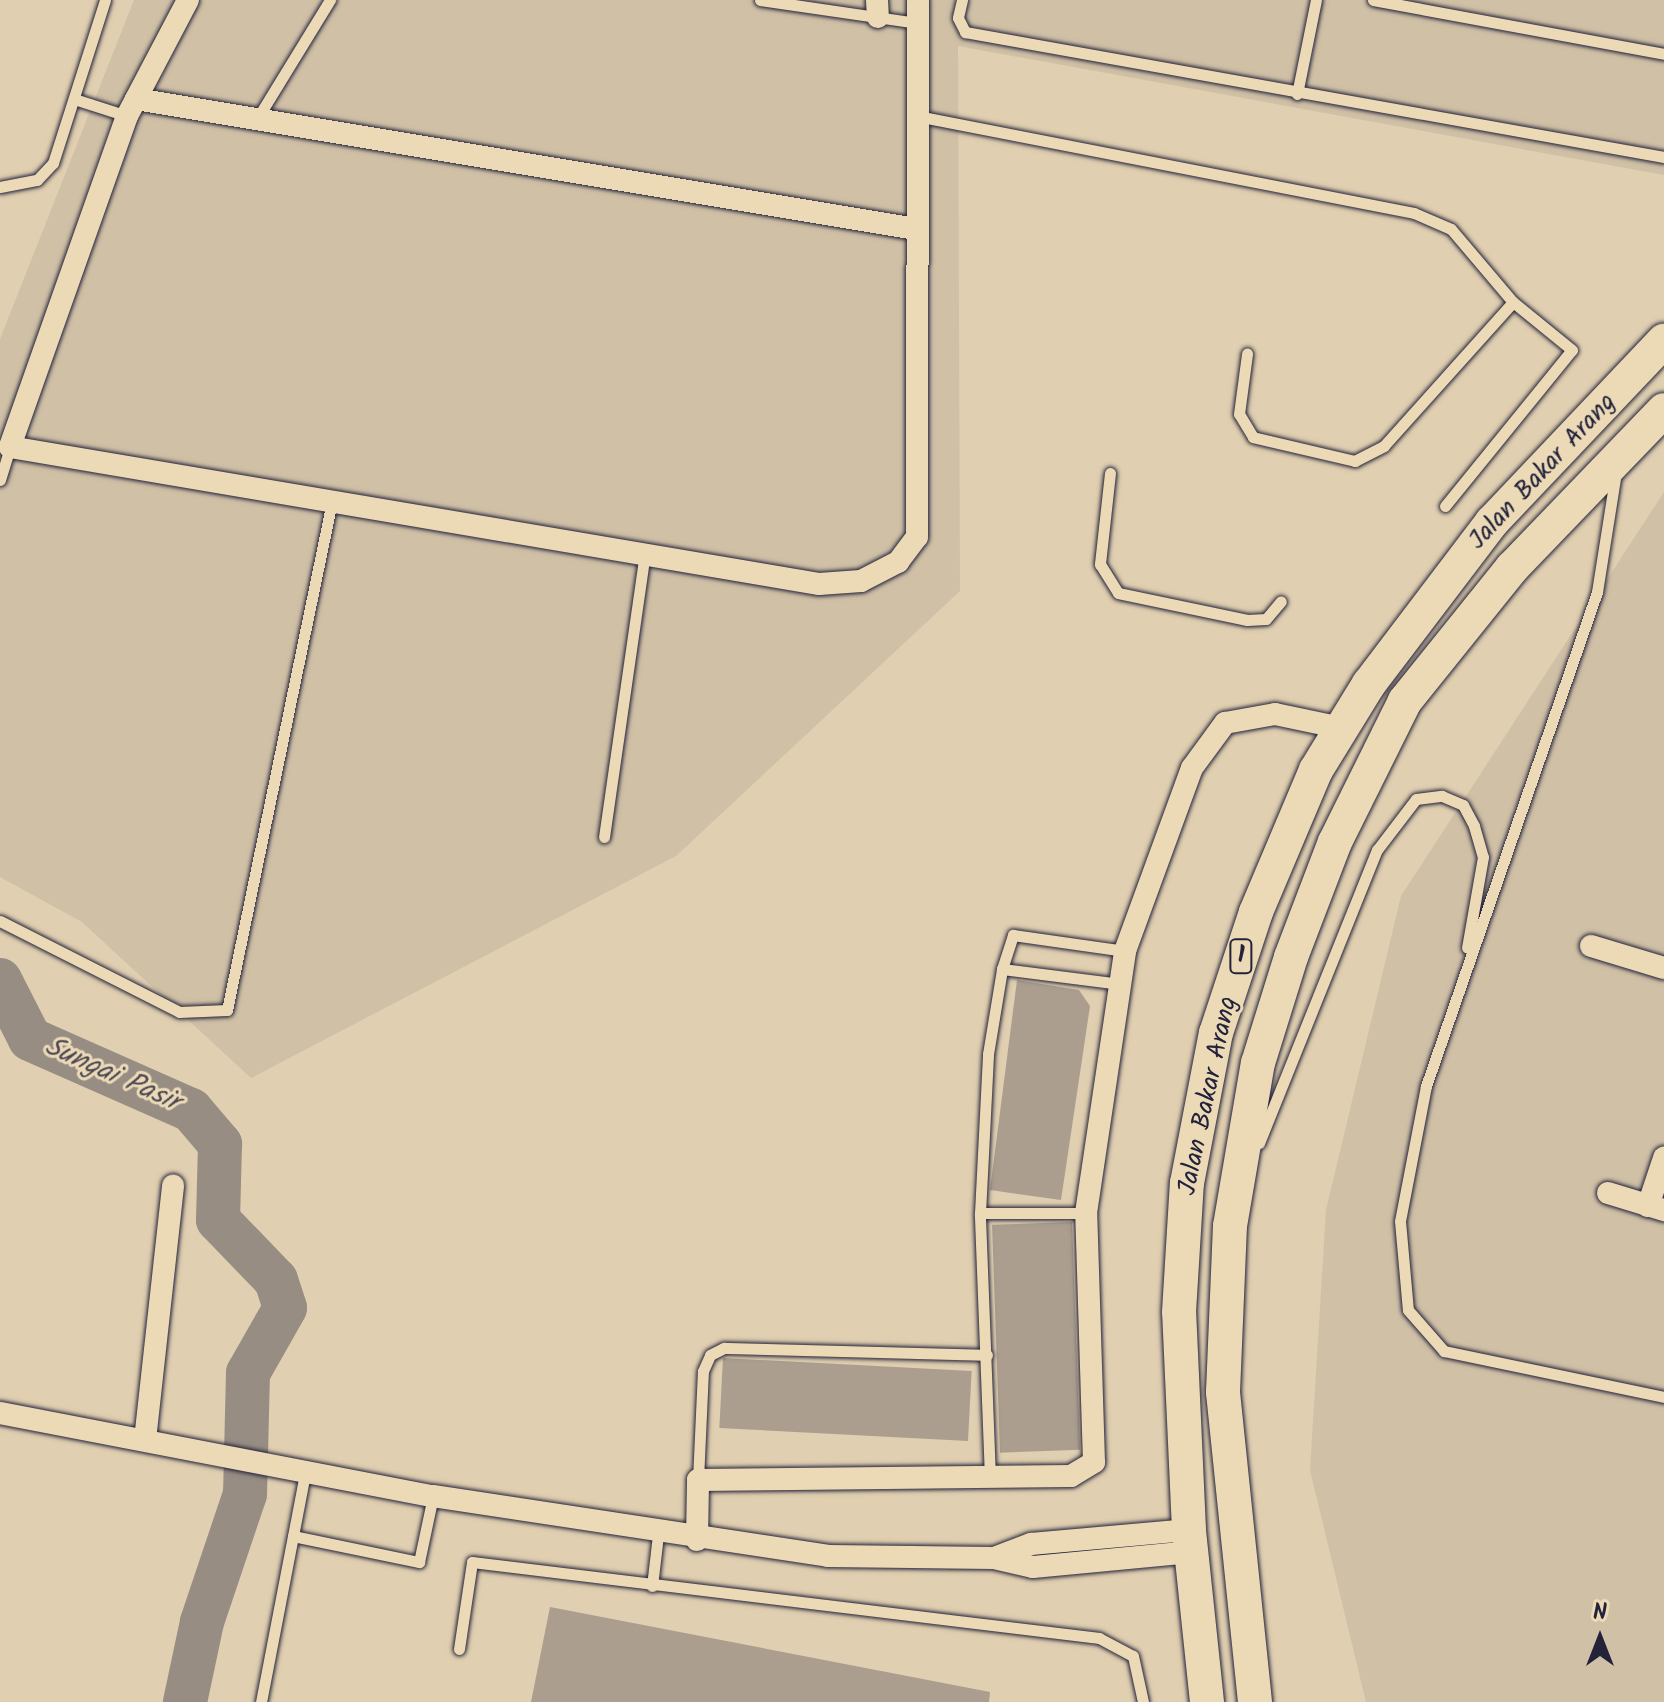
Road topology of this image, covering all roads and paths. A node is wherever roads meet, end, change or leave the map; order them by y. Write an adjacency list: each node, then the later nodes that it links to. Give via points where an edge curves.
1 (105, 0): 13 (lane)
2 (188, 0): 14 (street)
3 (330, 0): 16 (lane)
4 (760, 0): 9 (lane)
5 (918, 0): 10 (street)
6 (962, 0): 12 (lane, via 958,18 965,32)
7 (1316, 0): 12 (lane)
8 (1373, 0): 11 (lane)
9 (878, 8): 10 (lane)
10 (918, 23): 15 (street)
11 (1664, 54)
12 (1297, 94): 17 (lane)
13 (74, 99): 14 (lane); 18 (lane, via 53,163 37,180)
14 (132, 108): 16 (street); 24 (street)
15 (917, 116): 19 (street); 20 (lane, via 1414,213 1451,229)
16 (257, 119): 19 (street)
17 (1664, 157)
18 (0, 187)
19 (916, 229): 30 (street, via 923,500 917,537 898,562 861,581 819,584)
20 (1513, 302): 22 (lane, via 1384,446 1355,461 1253,437 1239,414); 29 (lane, via 1572,350)
21 (1664, 341): 32 (main road, Jalan Bakar Arang / 1, via 1492,522)
22 (1247, 354)
23 (1664, 410): 25 (main road, Jalan Bakar Arang / 1)
24 (10, 447): 27 (lane); 28 (street)
25 (1618, 459): 39 (lane, via 1597,592); 47 (main road, Jalan Bakar Arang / 1, via 1512,568 1405,701 1335,842 1291,957 1258,1063)
26 (1110, 473): 31 (lane, via 1100,564 1118,593 1247,620 1266,619)
27 (0, 480)
28 (332, 501): 30 (street); 34 (lane, via 227,1010 179,1012)
29 (1445, 506)
30 (645, 554): 33 (lane)
31 (1281, 601)
32 (1342, 728): 36 (street, via 1275,714 1225,723 1192,768); 59 (main road, Jalan Bakar Arang / 1, via 1256,912 1216,1033 1187,1183 1179,1312)
33 (604, 837)
34 (0, 921)
35 (1591, 946): 37 (street)
36 (1125, 951): 38 (lane, via 1013,935); 40 (street)
37 (1664, 968)
38 (1002, 969): 40 (lane); 45 (lane, via 988,1054)
39 (1463, 973): 47 (lane, via 1483,857 1463,805 1442,796 1416,799 1377,850); 49 (lane, via 1426,1086 1400,1221 1408,1310 1444,1351)
40 (1121, 984): 46 (street)
41 (1664, 1158): 44 (street)
42 (173, 1186): 51 (street)
43 (1608, 1193): 44 (street)
44 (1656, 1208)
45 (980, 1213): 46 (lane); 48 (lane)
46 (1086, 1213): 53 (street, via 1094,1462 1071,1476)
47 (1230, 1226): 65 (main road, Jalan Bakar Arang / 1, via 1223,1392)
48 (987, 1355): 53 (lane); 54 (lane, via 724,1348 703,1371)
49 (1664, 1397)
50 (0, 1413): 51 (street)
51 (145, 1440): 52 (street)
52 (294, 1472): 55 (street); 57 (lane)
53 (990, 1479): 54 (street)
54 (698, 1480): 58 (street)
55 (433, 1496): 56 (street); 57 (lane, via 419,1562)
56 (658, 1535): 58 (street); 60 (lane)
57 (293, 1536): 62 (lane)
58 (697, 1540): 59 (street, via 828,1556 994,1558 1033,1567)
59 (1190, 1541): 64 (main road, Jalan Bakar Arang / 1)
60 (652, 1586): 61 (lane, via 472,1562); 63 (lane, via 1111,1641 1133,1656)
61 (459, 1649)
62 (261, 1702)
63 (1143, 1702)
64 (1207, 1702)
65 (1255, 1702)

